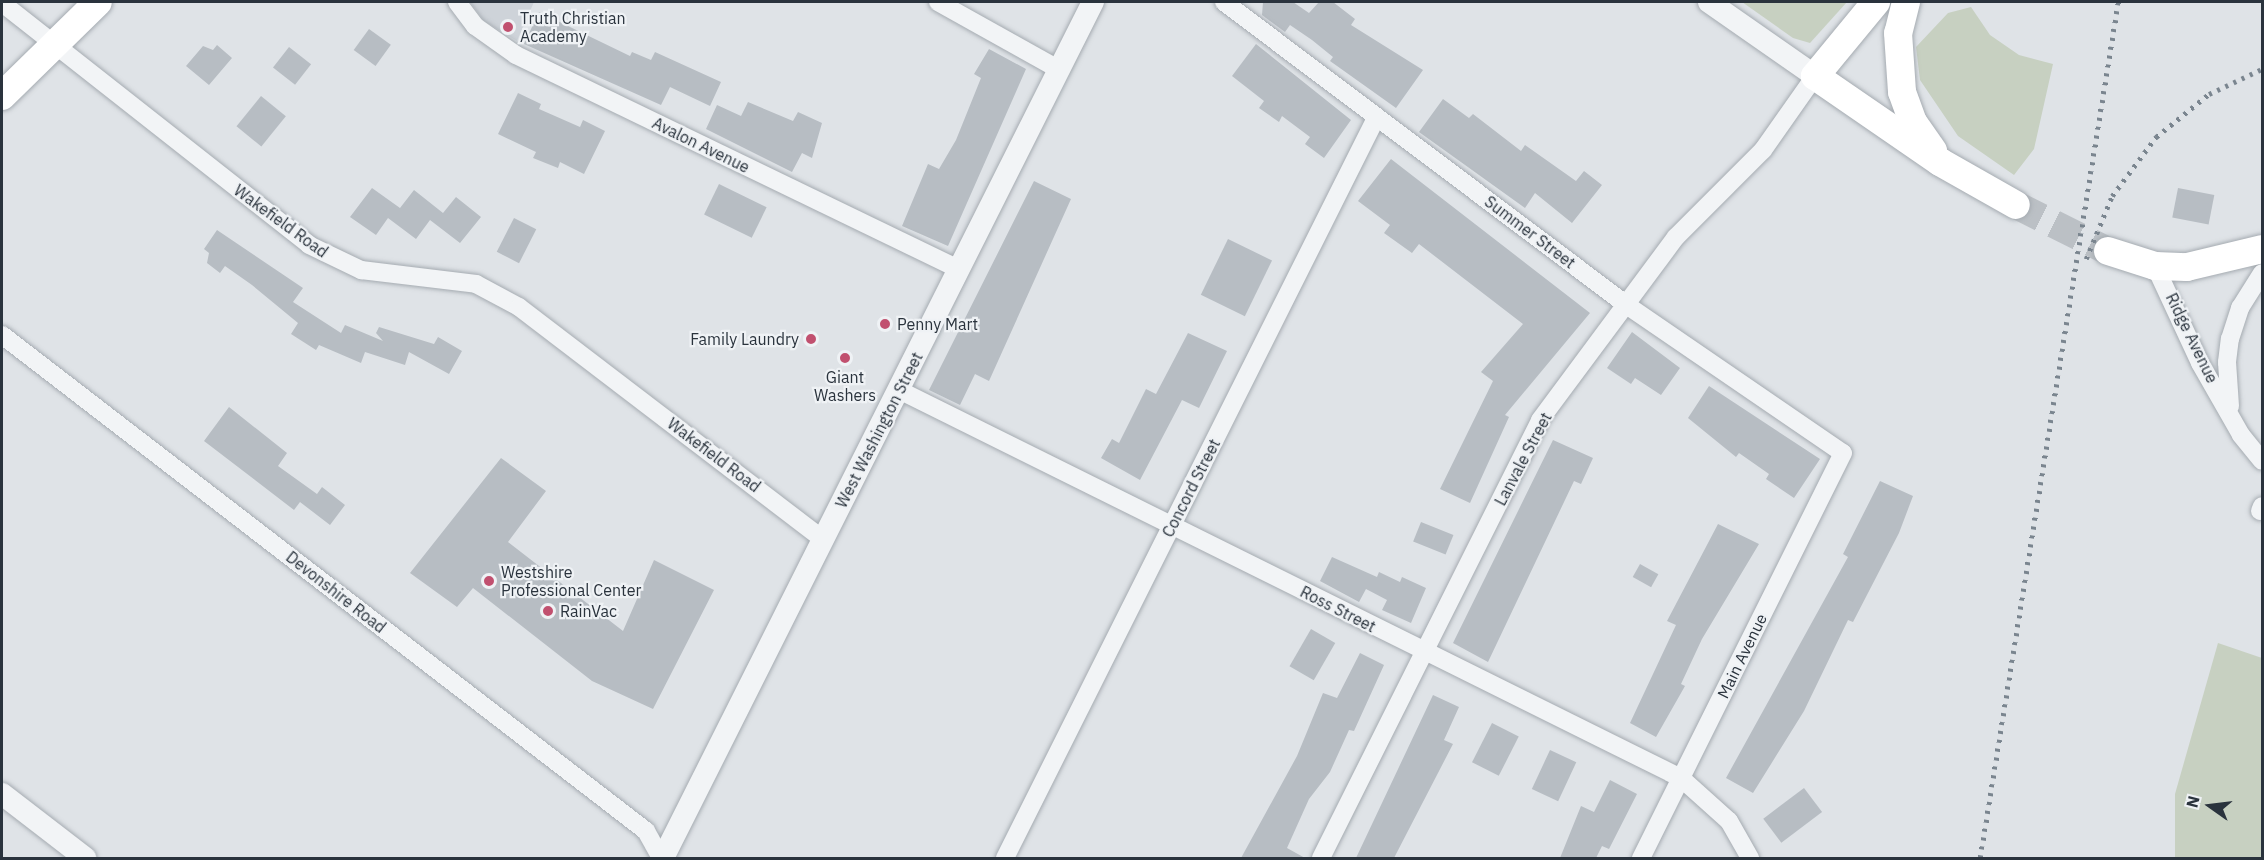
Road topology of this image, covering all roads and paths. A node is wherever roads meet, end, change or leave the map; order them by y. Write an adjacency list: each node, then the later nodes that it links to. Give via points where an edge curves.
1 (99, 2): 10 (main road)
2 (457, 2): 20 (street, Avalon Avenue, via 475,26 516,55)
3 (938, 2): 11 (street)
4 (1093, 2): 11 (street, West Washington Street)
5 (1224, 2): 14 (street, Summer Street)
6 (1708, 2): 12 (street)
7 (1876, 2): 12 (main road)
8 (1906, 2): 15 (main road, via 1898,33 1902,92 1913,122)
9 (2, 3): 10 (street, Wakefield Road)
10 (52, 47): 13 (main road); 29 (street, Wakefield Road, via 309,245 338,261 389,275 476,284 519,308)
11 (1058, 69): 20 (street, West Washington Street)
12 (1815, 76): 15 (main road); 22 (street, Lanvale Street, via 1763,150 1676,237)
13 (2, 96)
14 (1376, 118): 22 (street, Summer Street); 28 (street, Concord Street)
15 (1940, 162): 16 (main road)
16 (2016, 205)
17 (2262, 249): 19 (main road, via 2187,267)
18 (2108, 251): 19 (main road)
19 (2156, 266): 25 (street, Ridge Avenue, via 2200,363)
20 (959, 269): 24 (street, West Washington Street)
21 (2262, 273): 25 (street, Ridge Avenue, via 2240,308 2230,339)
22 (1628, 306): 26 (street, Summer Street); 30 (street, Lanvale Street, via 1540,420)
23 (2, 335): 34 (street, Devonshire Road, via 646,831)
24 (899, 390): 28 (street, Ross Street); 29 (street, West Washington Street)
25 (2230, 410): 27 (street, Ridge Avenue, via 2241,435)
26 (1843, 453): 31 (street, Main Avenue)
27 (2262, 461)
28 (1172, 526): 30 (street, Ross Street); 35 (street, Concord Street)
29 (824, 540): 34 (street, West Washington Street)
30 (1424, 652): 31 (street, Ross Street); 36 (street, Lanvale Street)
31 (1681, 778): 37 (street, Main Avenue); 38 (street, Ross Street, via 1729,821)
32 (2, 794): 33 (street)
33 (85, 858)
34 (662, 858)
35 (1005, 858)
36 (1321, 858)
37 (1641, 858)
38 (1750, 858)

